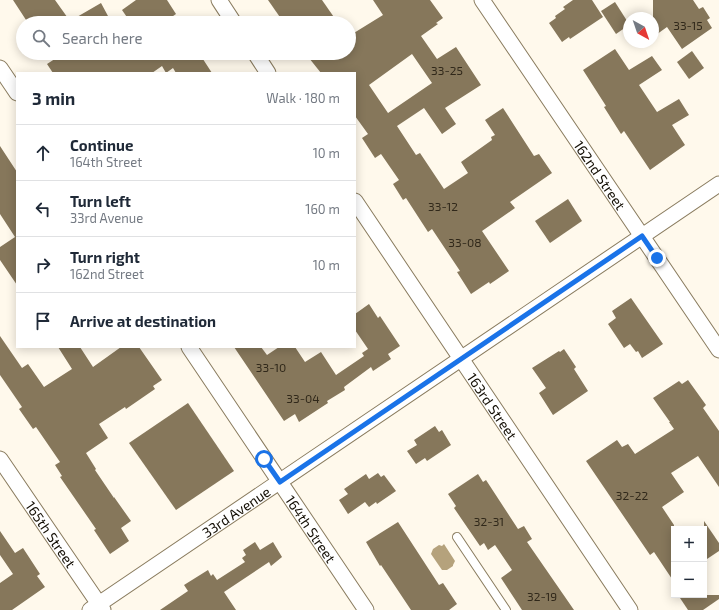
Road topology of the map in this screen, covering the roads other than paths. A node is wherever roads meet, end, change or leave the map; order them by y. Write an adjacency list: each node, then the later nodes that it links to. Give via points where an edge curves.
1 (219, 0): 3 (street)
2 (482, 0): 10 (street, 162nd Street)
3 (229, 16)
4 (260, 60): 6 (street)
5 (0, 68): 7 (street)
6 (267, 72)
7 (16, 92)
8 (719, 184): 10 (street, 33rd Avenue)
9 (356, 202): 13 (street, 163rd Street)
10 (642, 236): 12 (street, 162nd Street); 13 (street, 33rd Avenue)
11 (190, 348): 15 (street, 164th Street)
12 (719, 350)
13 (462, 358): 15 (street, 33rd Avenue); 20 (street, 163rd Street)
14 (0, 459): 17 (street, 165th Street)
15 (280, 482): 17 (street, 33rd Avenue); 18 (street, 164th Street)
16 (457, 537): 19 (lane)
17 (97, 608)
18 (366, 610)
19 (506, 610)
20 (630, 610)

